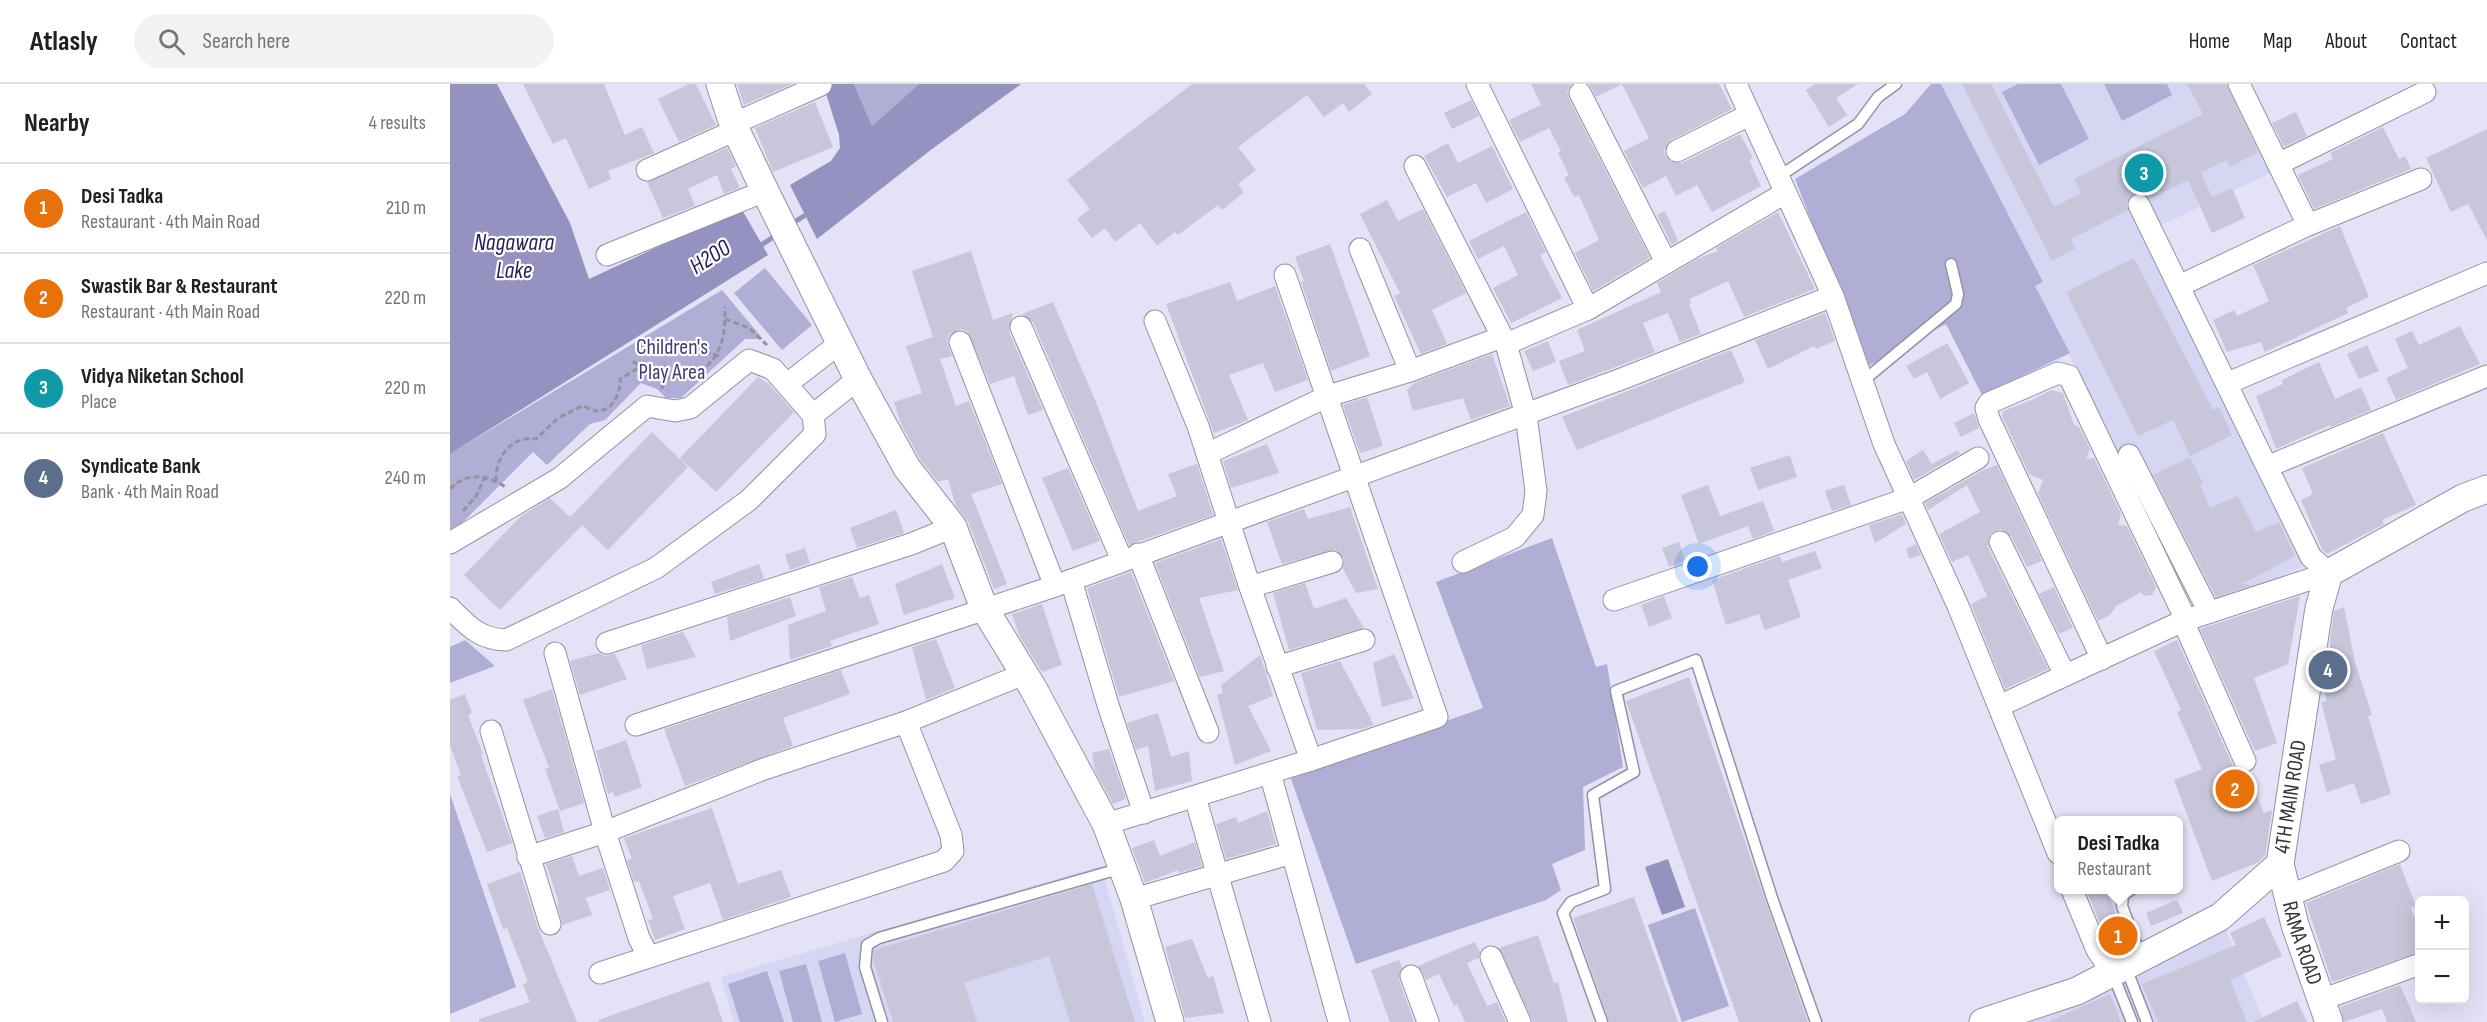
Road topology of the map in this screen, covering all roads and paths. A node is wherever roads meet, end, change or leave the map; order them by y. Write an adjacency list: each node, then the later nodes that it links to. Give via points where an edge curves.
1 (720, 84): 10 (street)
2 (1477, 84): 29 (street)
3 (1736, 84): 9 (street)
4 (1896, 84): 16 (lane, via 1878,97 1858,124)
5 (2239, 84): 12 (street)
6 (820, 85): 10 (street)
7 (2426, 92): 12 (street)
8 (1580, 93): 22 (street)
9 (1749, 115): 11 (street); 16 (street)
10 (735, 127): 14 (street); 17 (street)
11 (1677, 151)
12 (2278, 164): 19 (street)
13 (1414, 166): 33 (street)
14 (647, 171)
15 (2421, 179): 19 (street)
16 (1782, 185): 22 (street); 27 (street)
17 (765, 191): 21 (street); 35 (street)
18 (2139, 205): 26 (street)
19 (2308, 225): 26 (street)
20 (1360, 249): 43 (street)
21 (607, 255)
22 (1666, 262): 29 (street)
23 (1951, 264): 47 (lane, via 1958,294 1956,304)
24 (2487, 273): 48 (street)
25 (1285, 274): 50 (street)
26 (2179, 286): 48 (street)
27 (1833, 296): 47 (street); 53 (street)
28 (725, 307): 30 (path)
29 (1588, 309): 33 (street)
30 (725, 319): 37 (path, via 725,332); 41 (path, via 749,328 769,348)
31 (1155, 321): 54 (street)
32 (1021, 327): 70 (street)
33 (1504, 340): 43 (street); 53 (street)
34 (960, 342): 74 (street)
35 (840, 343): 46 (street); 49 (street)
36 (696, 348): 37 (path)
37 (716, 355): 40 (path); 45 (path, via 699,372)
38 (633, 361): 42 (path)
39 (665, 362): 45 (path)
40 (744, 363): 41 (street, via 749,360); 51 (street, via 690,408)
41 (767, 366): 49 (street)
42 (640, 368): 45 (path); 60 (path, via 620,379 621,392 604,409 596,411 582,406 558,418 536,439 520,438 511,445 496,470)
43 (1410, 371): 50 (street)
44 (2487, 376): 57 (street)
45 (663, 379): 51 (path)
46 (858, 379): 52 (street); 67 (street, via 907,468)
47 (1863, 381): 63 (street, via 1884,444)
48 (2228, 383): 57 (street)
49 (787, 384): 52 (street)
50 (1328, 396): 54 (street); 59 (street)
51 (659, 408): 64 (street, via 647,406 560,478)
52 (813, 415): 77 (street, via 815,434 749,500 656,568 506,640 476,633)
53 (1526, 415): 59 (street); 72 (street, via 1536,491 1533,515 1515,537)
54 (1207, 454): 66 (street)
55 (2129, 455): 79 (street)
56 (1978, 458): 63 (street)
57 (2269, 466): 73 (street, via 2311,557)
58 (485, 477): 60 (path); 61 (path, via 467,477); 65 (path)
59 (1353, 478): 66 (street); 93 (street, via 1437,717)
60 (496, 481): 64 (path)
61 (450, 489)
62 (2487, 489): 73 (street, via 2463,498)
63 (1909, 498): 76 (street); 88 (street)
64 (524, 500): 69 (street)
65 (461, 514)
66 (1228, 522): 70 (street); 75 (street)
67 (953, 527): 78 (street); 82 (street)
68 (2000, 542): 87 (street)
69 (450, 543)
70 (1130, 557): 74 (street); 92 (street)
71 (1332, 562): 75 (street)
72 (1464, 562)
73 (2329, 573): 79 (street); 104 (street, 4TH MAIN ROAD, via 2319,608)
74 (1063, 583): 78 (street); 97 (street)
75 (1250, 587): 85 (street)
76 (1614, 600)
77 (450, 608)
78 (984, 608): 86 (street); 90 (street)
79 (2209, 612): 80 (street)
80 (2185, 620): 84 (street); 84 (street, via 2070,376 2058,373 1989,403 1987,415); 94 (street)
81 (1364, 640): 85 (street)
82 (607, 643)
83 (555, 652): 99 (street)
84 (2102, 659): 87 (street)
85 (1277, 667): 93 (street)
86 (1024, 674): 89 (street); 98 (street)
87 (2065, 675): 88 (street)
88 (1999, 706): 100 (street)
89 (906, 722): 99 (street, via 764,769); 112 (street, via 951,835 954,851 944,861)
90 (636, 725)
91 (491, 731): 103 (street)
92 (1208, 732)
93 (1311, 760): 95 (street)
94 (2245, 761)
95 (1270, 773): 96 (street); 102 (street)
96 (1196, 797): 97 (street); 106 (street)
97 (1144, 813): 98 (street)
98 (1106, 824): 105 (street)
99 (605, 832): 103 (street); 112 (street)
100 (2054, 844)
101 (2399, 851): 109 (street)
102 (1292, 854): 106 (street); 122 (street)
103 (528, 857): 111 (street)
104 (2280, 864): 109 (street, RAMA ROAD); 114 (street, 4TH MAIN ROAD, via 2220,917)
105 (1122, 867): 110 (street); 119 (lane, via 879,938 867,945 865,967)
106 (1218, 876): 110 (street); 121 (street)
107 (2074, 894): 114 (street, via 2097,950)
108 (2125, 894): 114 (lane)
109 (2288, 896): 118 (street, RAMA ROAD)
110 (1134, 899): 120 (street)
111 (550, 924)
112 (648, 956): 116 (street)
113 (1491, 957): 124 (street)
114 (2126, 964): 127 (street, 4TH MAIN ROAD, via 2077,991); 128 (lane); 129 (lane)
115 (2415, 966): 118 (street)
116 (600, 973)
117 (1411, 976): 123 (street)
118 (2325, 1011)
119 (882, 1022)
120 (1170, 1022)
121 (1260, 1022)
122 (1340, 1022)
123 (1428, 1022)
124 (1520, 1022)
125 (1602, 1022): 126 (lane, via 1563,913 1571,903 1605,889 1593,795 1634,772 1616,691 1695,660)
126 (1816, 1022)
127 (1983, 1022)
128 (2132, 1022)
129 (2147, 1022)

